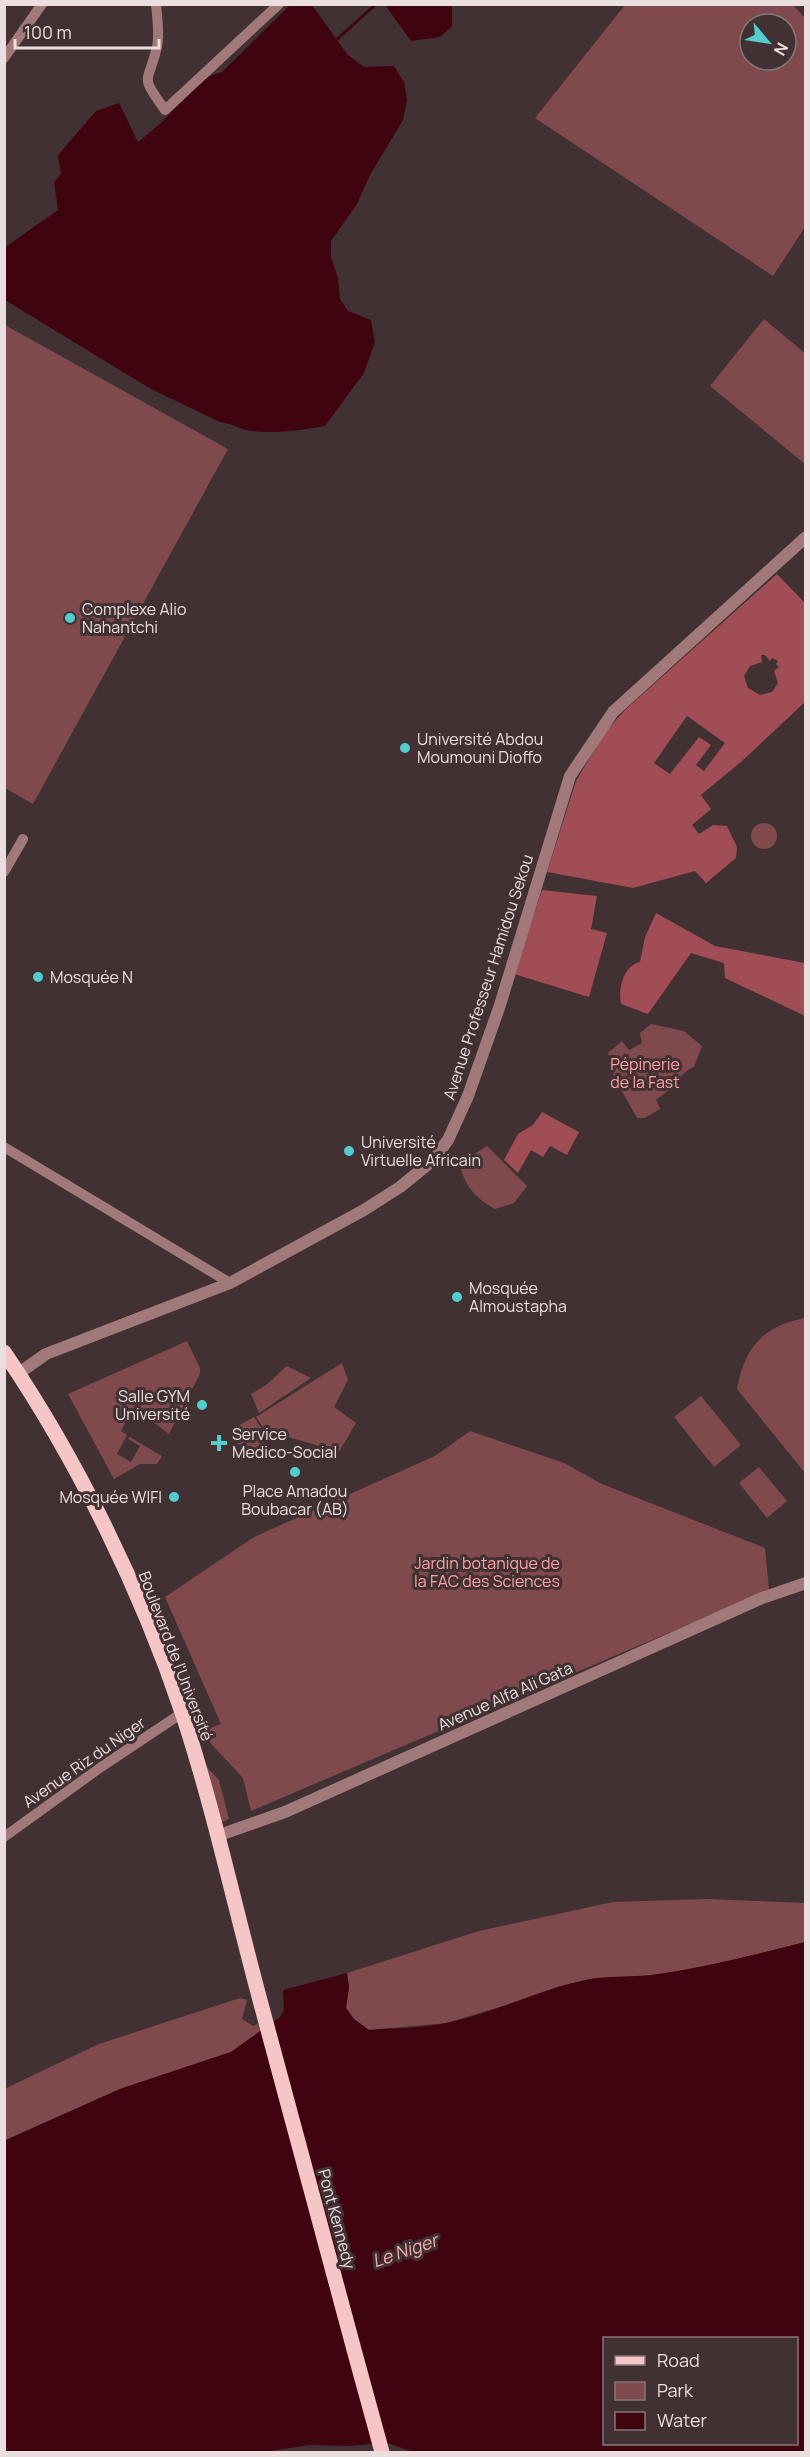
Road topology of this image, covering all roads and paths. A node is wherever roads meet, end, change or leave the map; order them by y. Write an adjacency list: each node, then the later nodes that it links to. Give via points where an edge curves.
1 (42, 4): 4 (street)
2 (156, 4): 3 (street, via 158,40 146,76 165,110)
3 (279, 4)
4 (4, 58)
5 (806, 537): 9 (street, Avenue Professeur Hamidou Sekou, via 613,712 570,776 468,1096 448,1140 432,1161 364,1210)
6 (23, 839): 7 (street)
7 (4, 872)
8 (4, 1147): 9 (street)
9 (230, 1283): 11 (street, Avenue Professeur Hamidou Sekou, via 46,1354)
10 (4, 1352): 11 (main road, Boulevard de l'Université)
11 (19, 1373): 13 (main road, Boulevard de l'Université, via 100,1515)
12 (806, 1583): 14 (street, Avenue Alfa Ali Gata, via 762,1598 285,1812)
13 (182, 1713): 14 (main road, Boulevard de l'Université); 15 (street, Avenue Riz du Niger)
14 (216, 1836): 16 (main road, Boulevard de l'Université)
15 (4, 1837)
16 (258, 1995): 17 (main road, Pont Kennedy)
17 (382, 2452)

